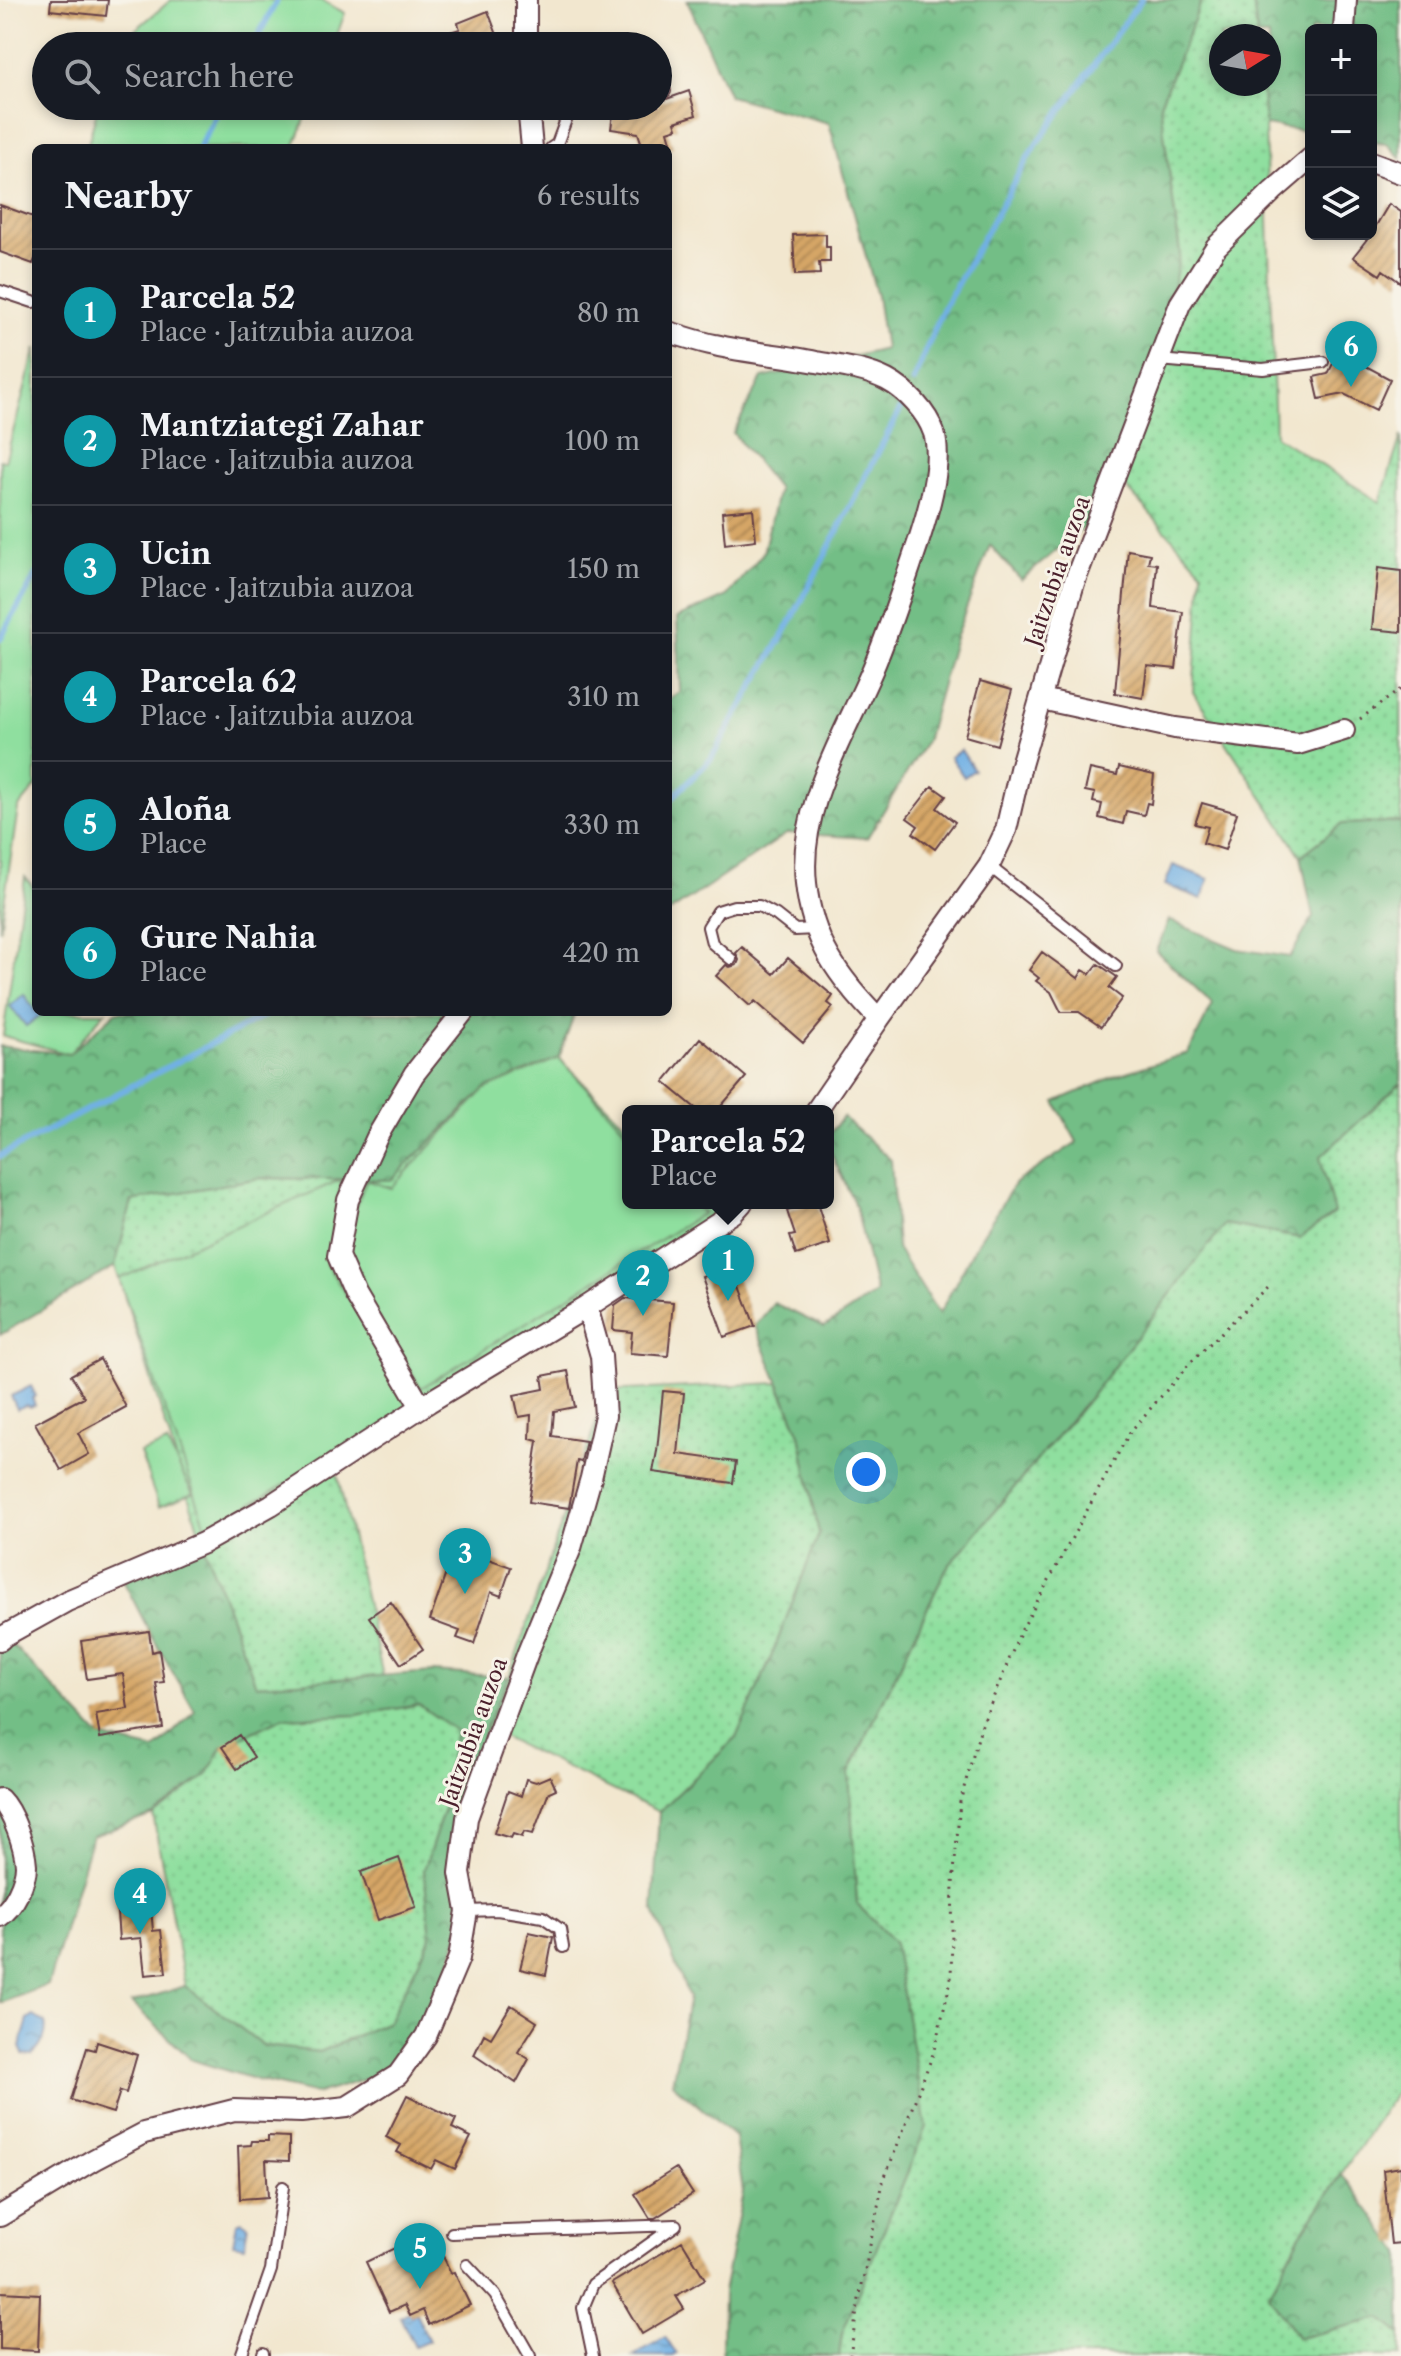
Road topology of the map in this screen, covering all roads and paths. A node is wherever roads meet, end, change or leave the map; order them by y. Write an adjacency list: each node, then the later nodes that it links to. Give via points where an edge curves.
1 (526, 0): 4 (street)
2 (1346, 0): 3 (street)
3 (1344, 24)
4 (526, 32)
5 (529, 120): 7 (street)
6 (566, 120): 8 (lane)
7 (532, 144)
8 (557, 144)
9 (1305, 163): 15 (street, Jaitzubia auzoa, via 1216,247 1180,304)
10 (1377, 164): 11 (street)
11 (1401, 173)
12 (0, 291): 13 (lane)
13 (32, 302)
14 (672, 333): 21 (street, via 887,380 918,405 934,434 930,507 872,671 816,801 805,845)
15 (1159, 360): 16 (lane, via 1263,369); 18 (street, Jaitzubia auzoa, via 1074,583)
16 (1323, 362)
17 (1401, 689): 19 (path)
18 (1041, 699): 19 (street, via 1175,728 1298,744); 20 (street, Jaitzubia auzoa, via 1006,830)
19 (1344, 730)
20 (989, 866): 23 (lane); 25 (street, Jaitzubia auzoa)
21 (815, 929): 22 (lane, via 795,930 759,906 718,911 708,927 712,943); 25 (street, via 832,965)
22 (731, 959)
23 (1116, 966)
24 (460, 1016): 30 (street, via 414,1074 378,1135 348,1200 338,1256)
25 (879, 1019): 26 (street, Jaitzubia auzoa)
26 (820, 1105)
27 (737, 1209): 29 (street)
28 (1270, 1285): 43 (path, via 1192,1361 1130,1432 1021,1631 981,1727 960,1802 951,1980 933,2054 883,2182)
29 (587, 1307): 30 (street); 33 (street, Jaitzubia auzoa, via 601,1356 605,1416 571,1548 467,1818 460,1873)
30 (421, 1407): 31 (street, via 203,1543 67,1601)
31 (0, 1640)
32 (0, 1799): 34 (street, via 21,1840 26,1867 19,1892)
33 (467, 1911): 35 (lane, via 543,1917 560,1929); 37 (street, Jaitzubia auzoa, via 459,1958 426,2036 398,2075 347,2107 234,2110 144,2133)
34 (0, 1916)
35 (563, 1947)
36 (283, 2187): 40 (lane, via 271,2270)
37 (0, 2216)
38 (452, 2233): 42 (lane, via 676,2225 593,2284 583,2308)
39 (467, 2265): 41 (lane, via 495,2295)
40 (241, 2356)
41 (530, 2356)
42 (593, 2356)
43 (850, 2356)

